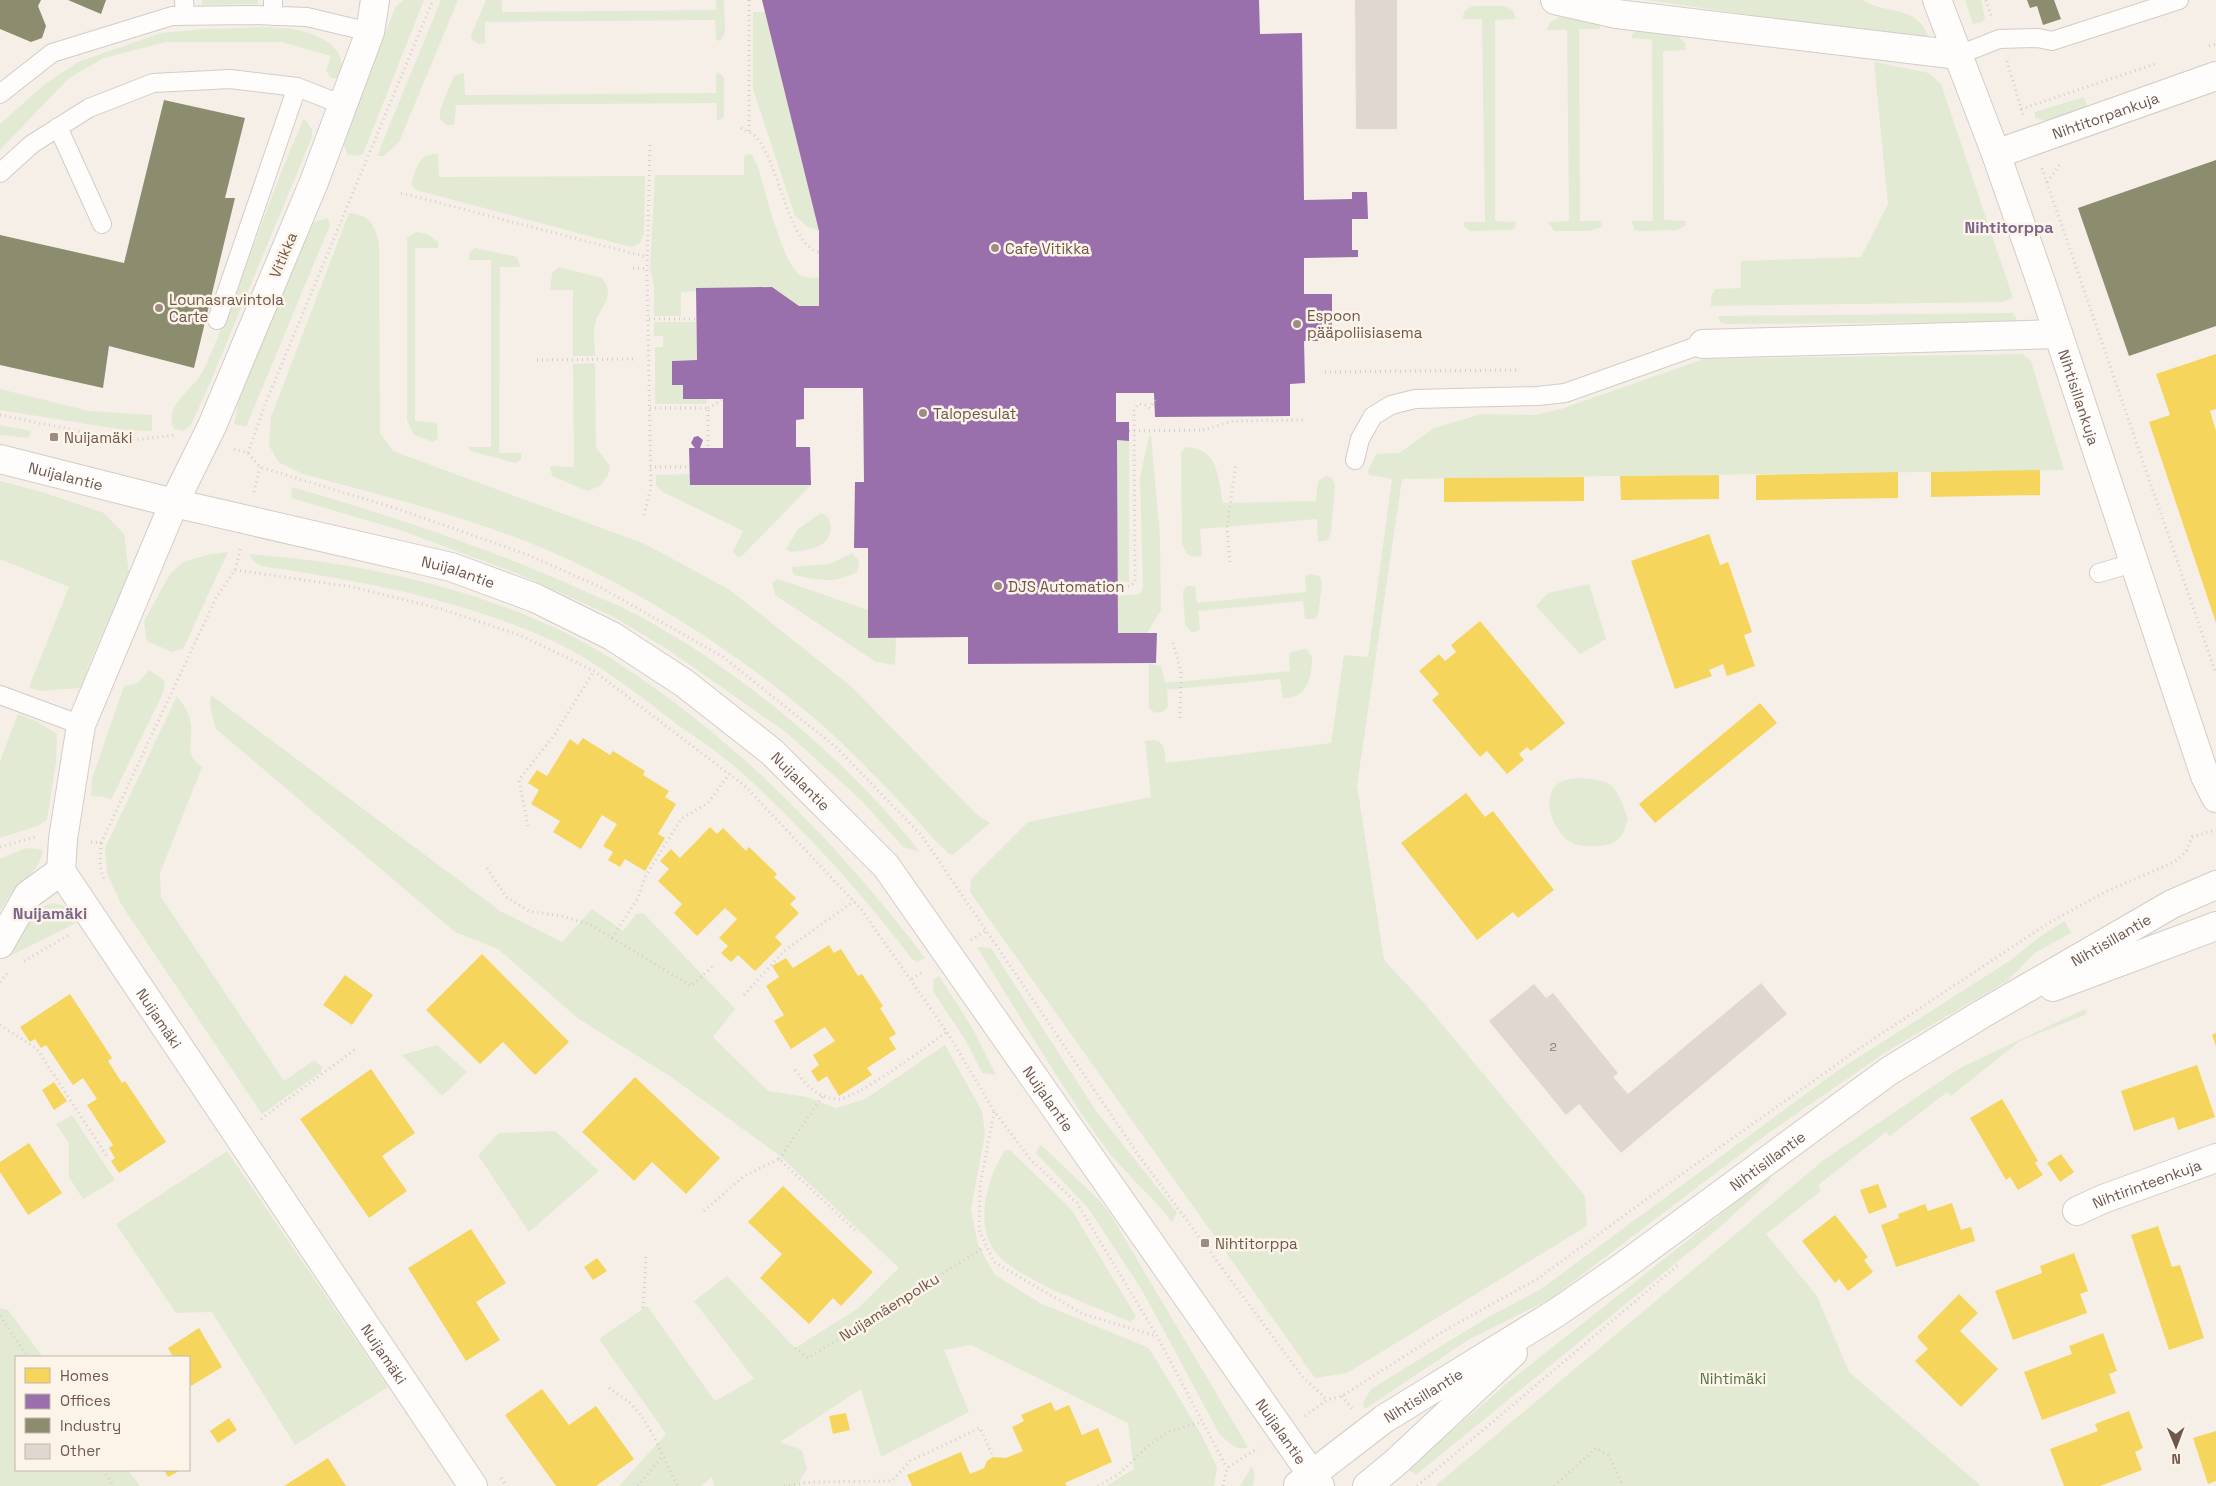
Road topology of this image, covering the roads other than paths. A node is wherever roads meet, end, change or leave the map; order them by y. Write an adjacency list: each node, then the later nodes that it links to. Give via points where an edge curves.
1 (375, 0): 7 (street, Vitikka)
2 (1555, 0): 8 (street, via 1636,17)
3 (1937, 0): 8 (street, Nihtisillankuja)
4 (2179, 0): 8 (lane, via 2052,41 2000,38)
5 (185, 8): 6 (lane); 11 (lane, via 52,53)
6 (273, 8): 7 (lane)
7 (370, 32): 12 (street, Vitikka)
8 (1959, 55): 14 (street, Nihtisillankuja)
9 (2216, 76): 14 (street, Nihtitorpankuja)
10 (297, 87): 12 (lane); 13 (lane, via 230,79 153,83 89,108); 17 (lane)
11 (2, 90)
12 (342, 105): 22 (street, Vitikka, via 314,182 205,440)
13 (58, 127): 15 (lane, via 32,144); 16 (lane)
14 (1996, 154): 18 (street, Nihtisillankuja)
15 (0, 173)
16 (102, 224)
17 (217, 320)
18 (2058, 334): 19 (street); 23 (street, Nihtisillankuja)
19 (1703, 344): 21 (lane, via 1565,393 1415,399 1391,405 1373,416 1360,440)
20 (0, 459): 22 (street, Nuijalantie)
21 (1356, 460)
22 (174, 503): 26 (street); 36 (street, Nuijalantie, via 451,567 535,598 612,636 684,683 772,752 886,866)
23 (2133, 563): 24 (lane); 27 (street, Nihtisillankuja, via 2205,776)
24 (2099, 573)
25 (0, 695): 26 (lane)
26 (81, 725): 28 (street)
27 (2216, 798)
28 (61, 871): 31 (street, via 28,895); 37 (street, Nuijamäki)
29 (2216, 885): 32 (street, Nihtisillantie, via 2172,904)
30 (2216, 926): 32 (street, Nihtisillantie)
31 (0, 944)
32 (1982, 1014): 35 (street, Nihtisillantie, via 1889,1070)
33 (2216, 1158): 34 (street, Nihtirinteenkuja, via 2103,1198)
34 (2077, 1211)
35 (1556, 1313): 36 (street, Nihtisillantie, via 1384,1419); 38 (street, Nihtisillantie, via 1395,1464)
36 (1309, 1482)
37 (473, 1486)
38 (1366, 1486)

